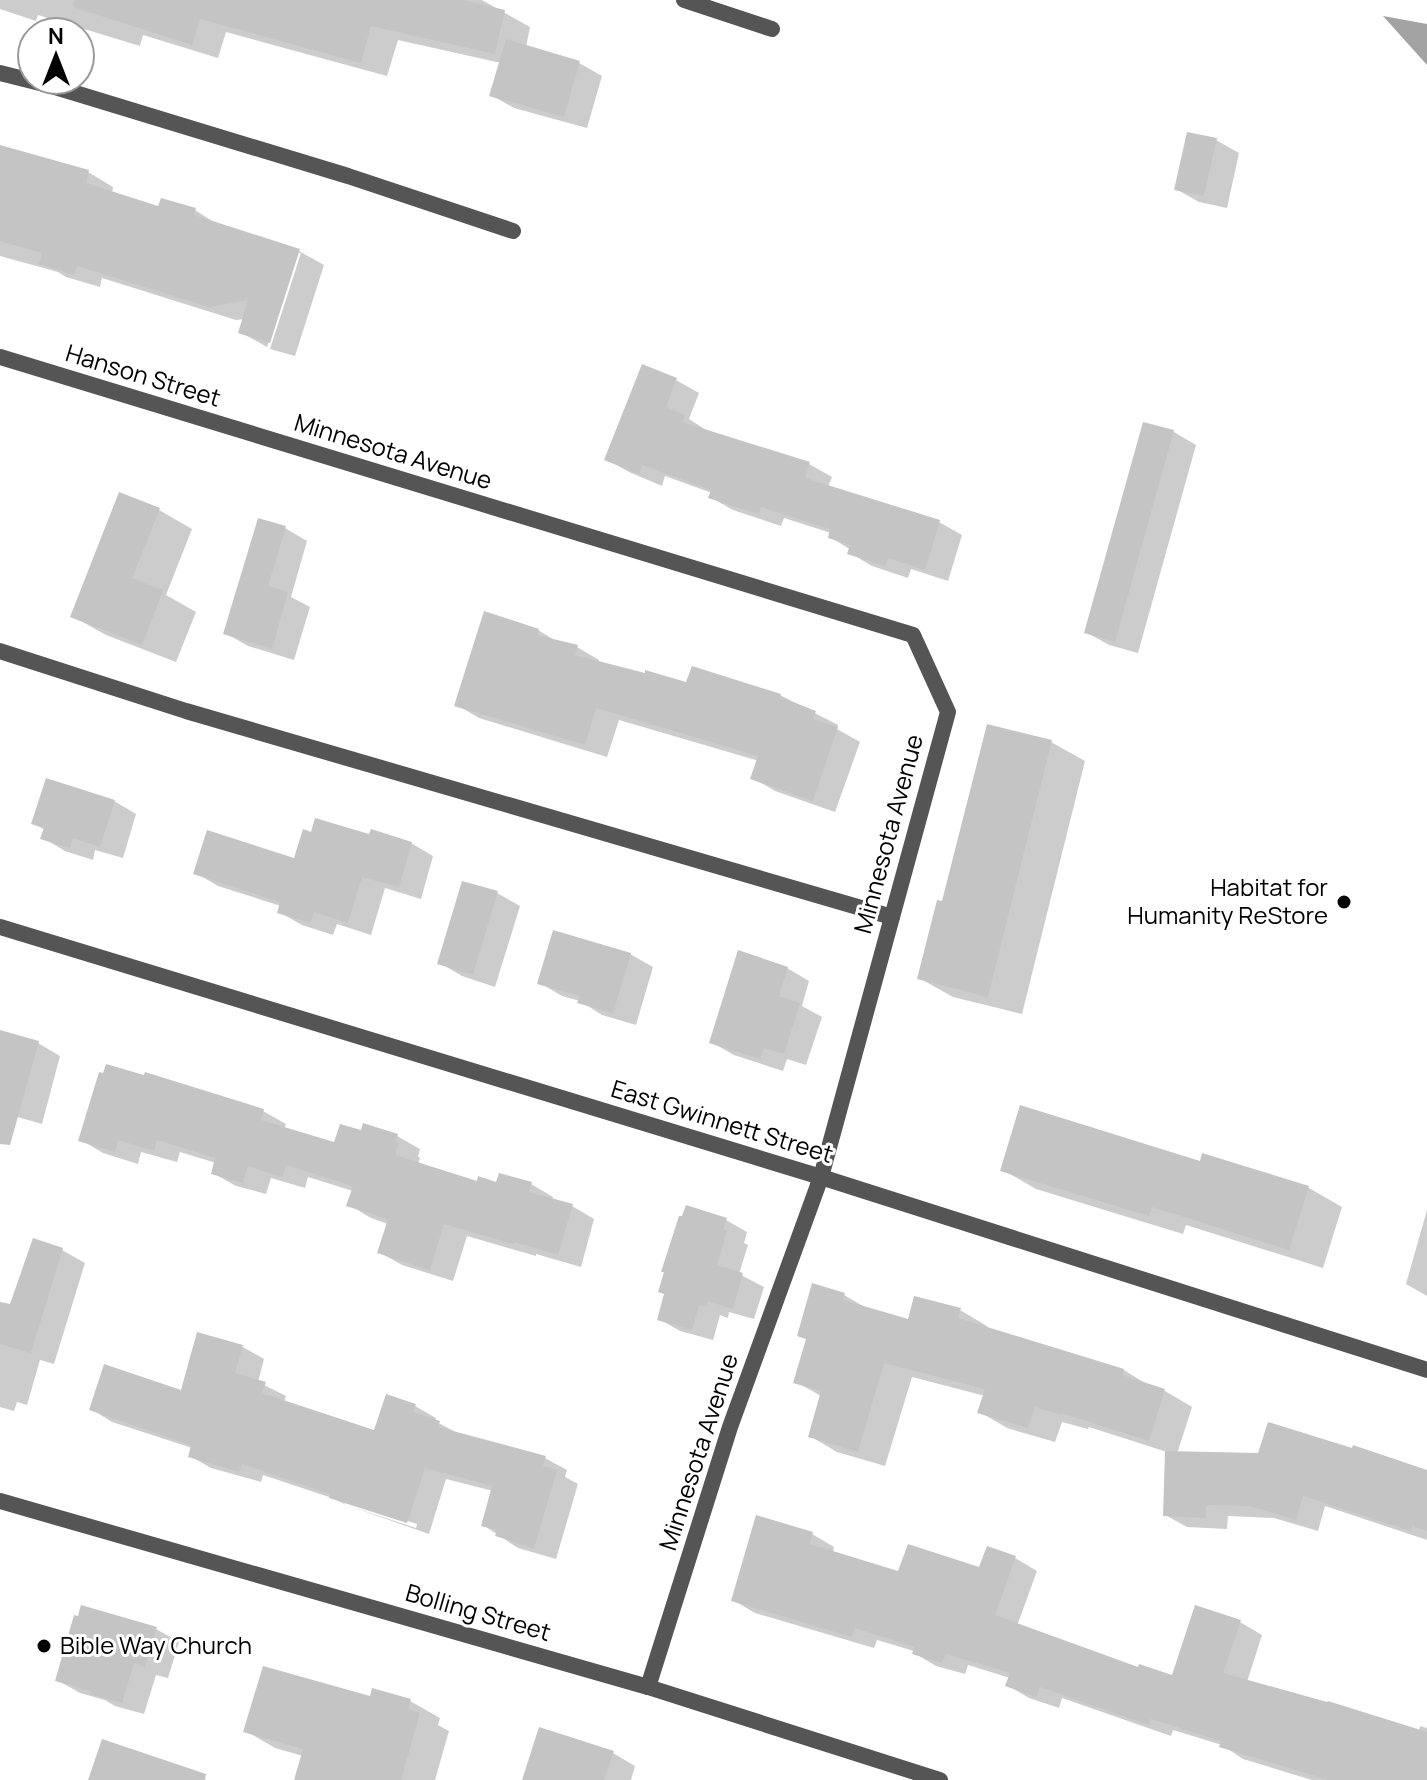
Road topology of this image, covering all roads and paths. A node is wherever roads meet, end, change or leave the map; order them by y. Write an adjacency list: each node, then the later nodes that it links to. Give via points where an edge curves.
1 (684, 0): 2 (street)
2 (772, 29)
3 (0, 73): 4 (street)
4 (513, 231)
5 (0, 357): 6 (street, Hanson Street)
6 (272, 441): 8 (street, Minnesota Avenue, via 913,635 948,712)
7 (0, 651): 8 (street, via 186,711)
8 (892, 917): 10 (street, Minnesota Avenue)
9 (0, 927): 10 (street, East Gwinnett Street)
10 (821, 1177): 11 (street, East Gwinnett Street); 13 (street, Minnesota Avenue, via 730,1427)
11 (1427, 1370)
12 (0, 1501): 13 (street, Bolling Street)
13 (648, 1687): 14 (street, Bolling Street)
14 (940, 1780)

